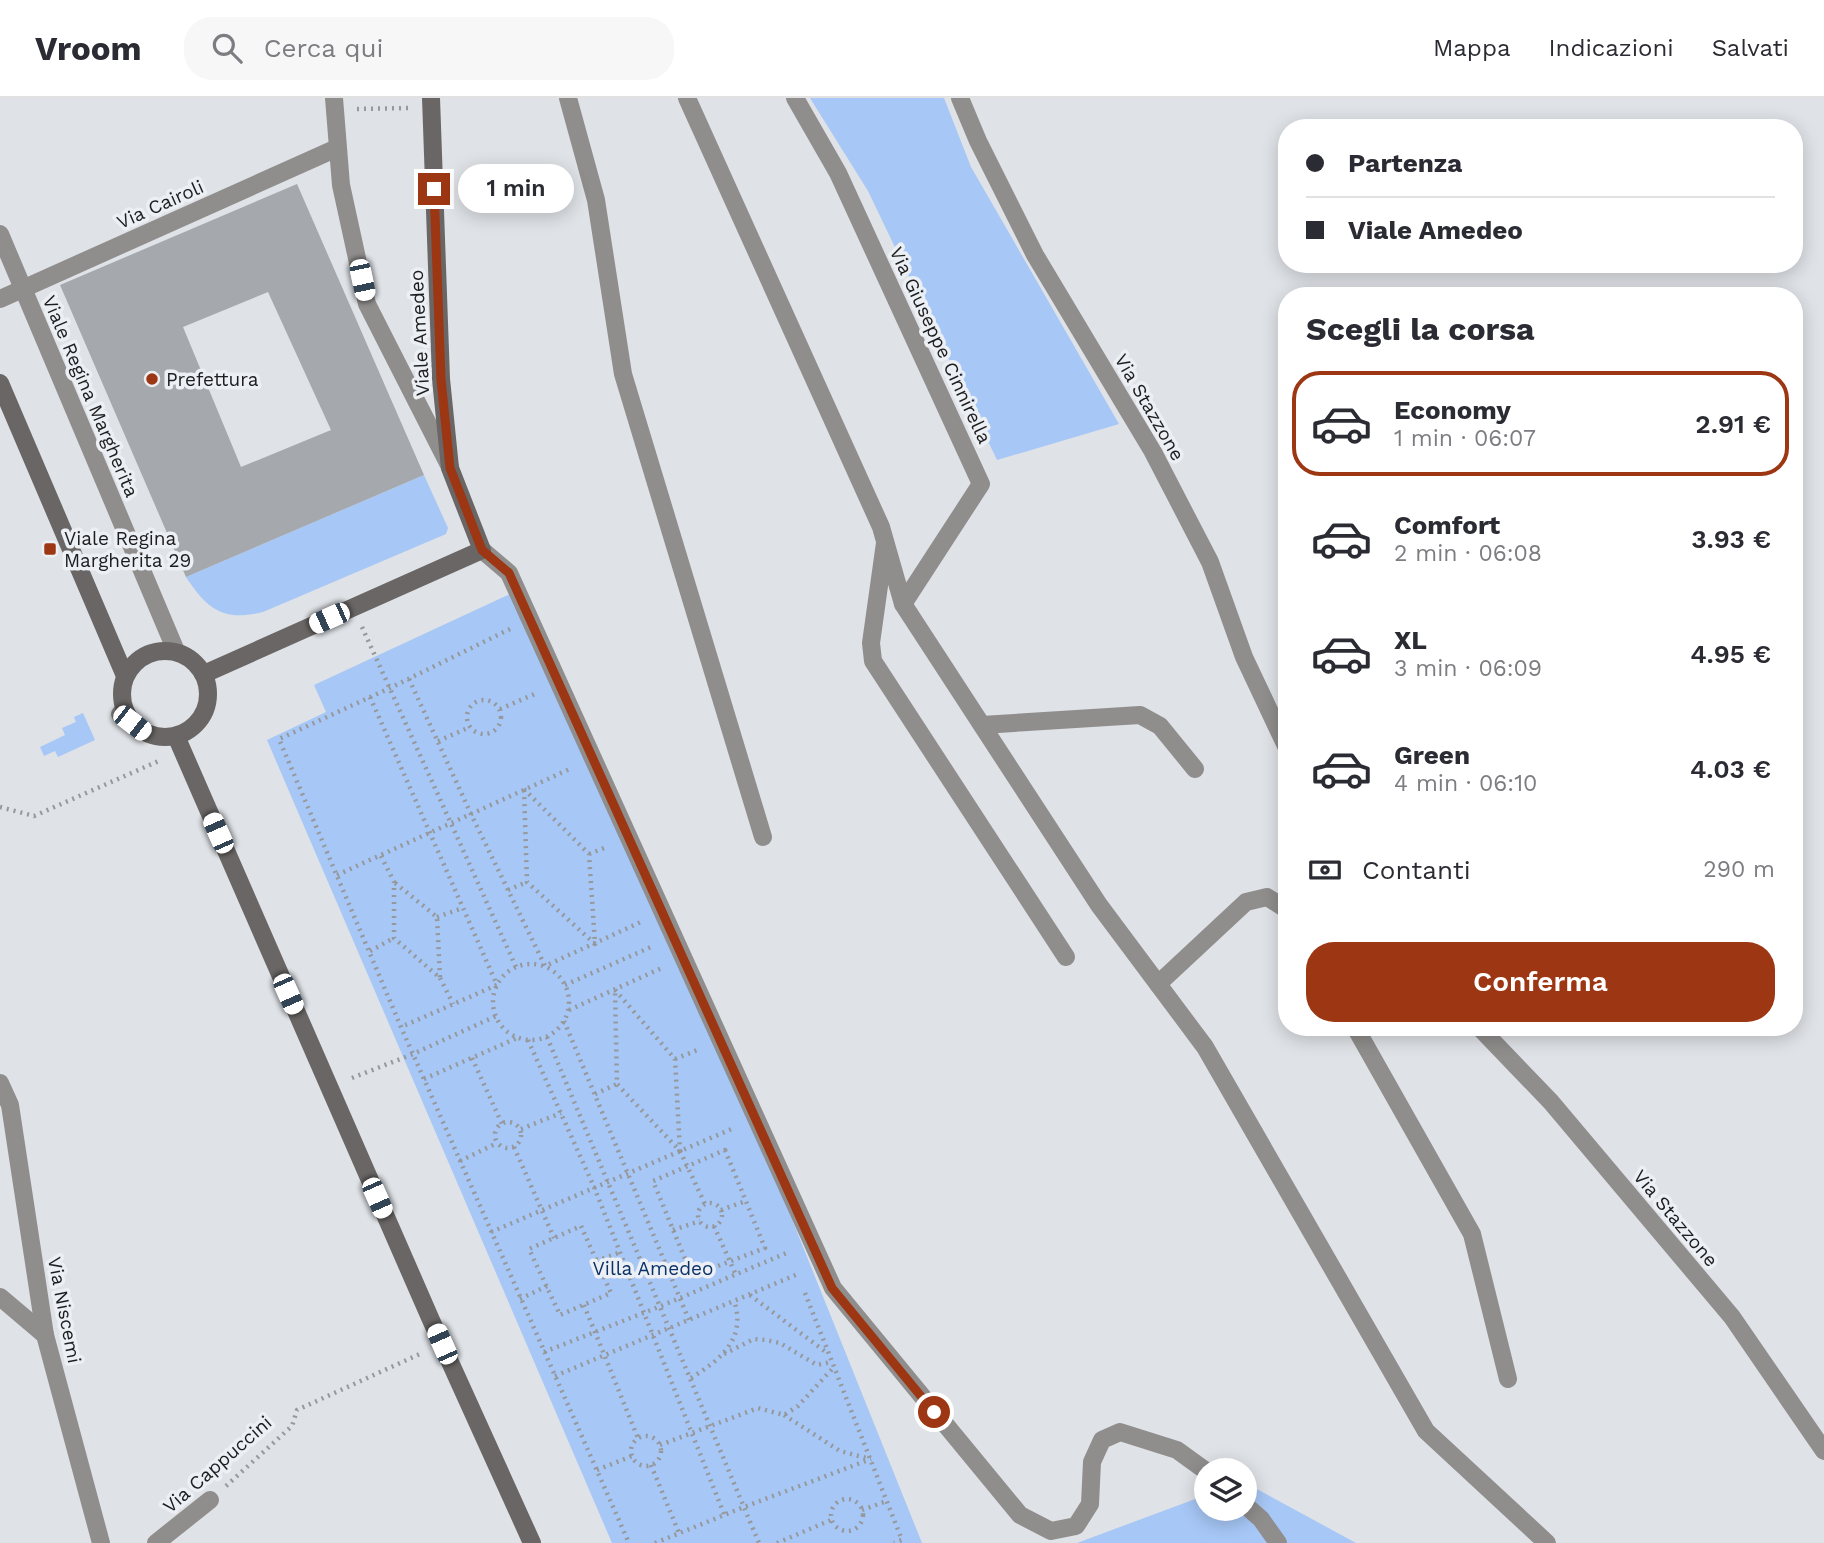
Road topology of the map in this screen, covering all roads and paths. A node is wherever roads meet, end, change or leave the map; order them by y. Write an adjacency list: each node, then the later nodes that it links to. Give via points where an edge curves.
1 (568, 98): 38 (street, via 596,200 623,374)
2 (687, 98): 13 (street)
3 (795, 98): 15 (street, Via Giuseppe Cinnirella, via 838,173 981,484)
4 (960, 98): 28 (street, Via Stazzone, via 1035,255 1153,452 1210,562 1244,657)
5 (431, 103): 6 (path); 12 (street, Viale Amedeo, via 441,379)
6 (335, 104): 7 (street)
7 (337, 148): 9 (street, Via Cairoli); 12 (street, via 367,304)
8 (0, 234): 9 (street, Viale Regina Margherita)
9 (23, 289): 10 (street, Via Cairoli); 18 (street, Viale Regina Margherita)
10 (0, 299)
11 (0, 383): 20 (street)
12 (450, 468): 14 (street, Viale Amedeo)
13 (886, 543): 15 (street); 55 (street, via 871,643 873,661)
14 (482, 550): 16 (street); 142 (street, via 509,573 832,1288 1020,1515 1051,1531 1076,1526 1090,1504 1092,1462 1102,1440 1120,1432 1177,1450)
15 (903, 604): 26 (street)
16 (353, 607): 19 (street); 22 (path)
17 (512, 628): 21 (path)
18 (176, 651): 19 (street); 20 (street, via 146,654)
19 (204, 674): 30 (street, via 208,704)
20 (125, 676): 30 (street, via 122,713 144,733)
21 (409, 679): 22 (path); 29 (path)
22 (390, 688): 24 (path); 36 (path)
23 (541, 691): 25 (path)
24 (370, 697): 37 (path); 42 (path, via 279,739)
25 (500, 709): 27 (path, via 502,720 496,731 485,735); 27 (path, via 487,700 476,702 468,710)
26 (982, 725): 32 (street, via 1140,715 1160,726); 59 (street, via 1099,905)
27 (470, 727): 29 (path)
28 (1278, 729)
29 (438, 741): 35 (path)
30 (179, 744): 34 (path, via 34,816); 80 (street)
31 (576, 766): 33 (path)
32 (1195, 769)
33 (524, 789): 35 (path); 40 (path); 44 (path)
34 (0, 807)
35 (471, 814): 36 (path); 45 (path)
36 (451, 822): 37 (path); 57 (path)
37 (430, 832): 41 (path); 47 (path)
38 (763, 837)
39 (610, 839): 40 (path, via 613,845)
40 (589, 854): 51 (path)
41 (381, 856): 42 (path); 43 (path)
42 (337, 875): 53 (path)
43 (394, 882): 48 (path); 50 (path)
44 (527, 882): 45 (path); 51 (path)
45 (508, 890): 56 (path)
46 (1278, 904): 59 (street, via 1267,897 1246,902)
47 (463, 908): 48 (path); 60 (path)
48 (437, 917): 58 (path)
49 (647, 920): 51 (path)
50 (394, 938): 53 (path); 58 (path)
51 (594, 944): 56 (path)
52 (658, 944): 61 (path)
53 (370, 951): 67 (path)
54 (663, 955): 62 (path, via 667,966)
55 (1066, 957)
56 (545, 966): 57 (path); 61 (path)
57 (516, 967): 60 (path)
58 (440, 978): 63 (path)
59 (1158, 984): 162 (street, via 1205,1047 1426,1431)
60 (498, 985): 63 (path); 65 (path)
61 (565, 985): 64 (path)
62 (615, 990): 64 (path); 75 (path); 79 (path)
63 (453, 1004): 67 (path)
64 (569, 1010): 66 (path)
65 (496, 1016): 71 (path, via 507,1032); 73 (path)
66 (564, 1021): 70 (path); 81 (path)
67 (401, 1027): 73 (path)
68 (1360, 1036): 133 (street, via 1472,1234)
69 (1488, 1036): 139 (street, Via Stazzone, via 1551,1102 1732,1317)
70 (547, 1037): 72 (path); 92 (path)
71 (518, 1038): 72 (path); 74 (path)
72 (528, 1040): 82 (path)
73 (413, 1054): 77 (path); 80 (path)
74 (472, 1058): 77 (path); 83 (path)
75 (675, 1059): 76 (path, via 703,1047); 88 (path)
76 (708, 1059)
77 (424, 1079): 89 (path)
78 (0, 1083): 123 (street, Via Niscemi, via 10,1105)
79 (617, 1084): 81 (path); 88 (path)
80 (329, 1087): 124 (street)
81 (595, 1094): 91 (path)
82 (561, 1113): 85 (path); 93 (path)
83 (502, 1124): 85 (path, via 514,1123); 86 (path, via 495,1134)
84 (737, 1127): 88 (path)
85 (521, 1129): 87 (path, via 522,1138)
86 (498, 1143): 87 (path); 89 (path)
87 (514, 1147): 96 (path)
88 (680, 1151): 90 (path); 91 (path)
89 (460, 1161): 101 (path)
90 (687, 1166): 94 (path, via 725,1150); 95 (path); 100 (path, via 653,1181)
91 (628, 1172): 92 (path); 113 (path)
92 (609, 1181): 93 (path); 117 (path)
93 (594, 1187): 96 (path); 104 (path)
94 (746, 1201): 97 (path); 107 (path, via 765,1248)
95 (705, 1204): 97 (path, via 713,1203); 98 (path, via 698,1213)
96 (541, 1210): 101 (path); 102 (path)
97 (721, 1210): 99 (path)
98 (700, 1221): 99 (path); 100 (path)
99 (714, 1226): 107 (path)
100 (673, 1230): 107 (path, via 692,1276)
101 (491, 1232): 114 (path)
102 (554, 1238): 106 (path, via 581,1226); 110 (path, via 529,1249)
103 (783, 1240): 105 (path)
104 (621, 1252): 106 (path); 118 (path)
105 (789, 1252): 108 (path); 109 (path)
106 (596, 1261): 116 (path, via 611,1293)
107 (730, 1261): 109 (path)
108 (798, 1274): 111 (path); 126 (path)
109 (736, 1275): 113 (path)
110 (547, 1286): 114 (path); 116 (path, via 560,1315)
111 (750, 1294): 115 (path); 126 (path)
112 (0, 1297): 123 (street)
113 (681, 1298): 117 (path); 119 (path)
114 (520, 1299): 125 (path)
115 (734, 1301): 119 (path); 128 (path, via 738,1324)
116 (584, 1305): 121 (path)
117 (661, 1306): 118 (path); 120 (path)
118 (646, 1312): 121 (path); 122 (path)
119 (689, 1320): 120 (path)
120 (670, 1328): 122 (path); 132 (path)
121 (596, 1332): 125 (path); 127 (path)
122 (654, 1334): 127 (path); 136 (path)
123 (45, 1335): 153 (street, Via Niscemi)
124 (442, 1344): 145 (path, Via Cappuccini, via 297,1410 292,1426); 155 (street)
125 (544, 1352): 131 (path)
126 (827, 1353): 129 (path)
127 (605, 1354): 131 (path); 137 (path)
128 (724, 1354): 129 (path, via 754,1339 780,1343 817,1365); 132 (path)
129 (831, 1362): 130 (path)
130 (833, 1368): 134 (path); 141 (path)
131 (555, 1376): 144 (path)
132 (691, 1378): 135 (path)
133 (1508, 1379)
134 (784, 1415): 135 (path, via 758,1408); 141 (path, via 840,1451)
135 (711, 1427): 136 (path); 147 (path)
136 (693, 1433): 138 (path); 149 (path)
137 (638, 1438): 138 (path, via 653,1437); 140 (path)
138 (660, 1445): 143 (path, via 661,1455)
139 (1824, 1451)
140 (632, 1456): 143 (path, via 642,1465); 144 (path)
141 (871, 1459): 146 (path); 147 (path)
142 (1194, 1462)
143 (652, 1465): 152 (path)
144 (597, 1470): 156 (path)
145 (210, 1500): 154 (street, Via Cappuccini)
146 (887, 1500): 148 (path); 160 (path, via 902,1540)
147 (744, 1507): 149 (path); 158 (path)
148 (862, 1510): 151 (path, via 859,1525 849,1531 839,1529); 151 (path, via 856,1502 842,1499 834,1505)
149 (724, 1514): 152 (path)
150 (1257, 1515): 161 (street)
151 (832, 1520): 159 (path)
152 (679, 1533): 157 (path)
153 (101, 1543)
154 (156, 1543)
155 (532, 1543)
156 (629, 1543)
157 (655, 1543)
158 (759, 1543)
159 (777, 1543)
160 (894, 1543)
161 (1278, 1543)
162 (1547, 1543)

